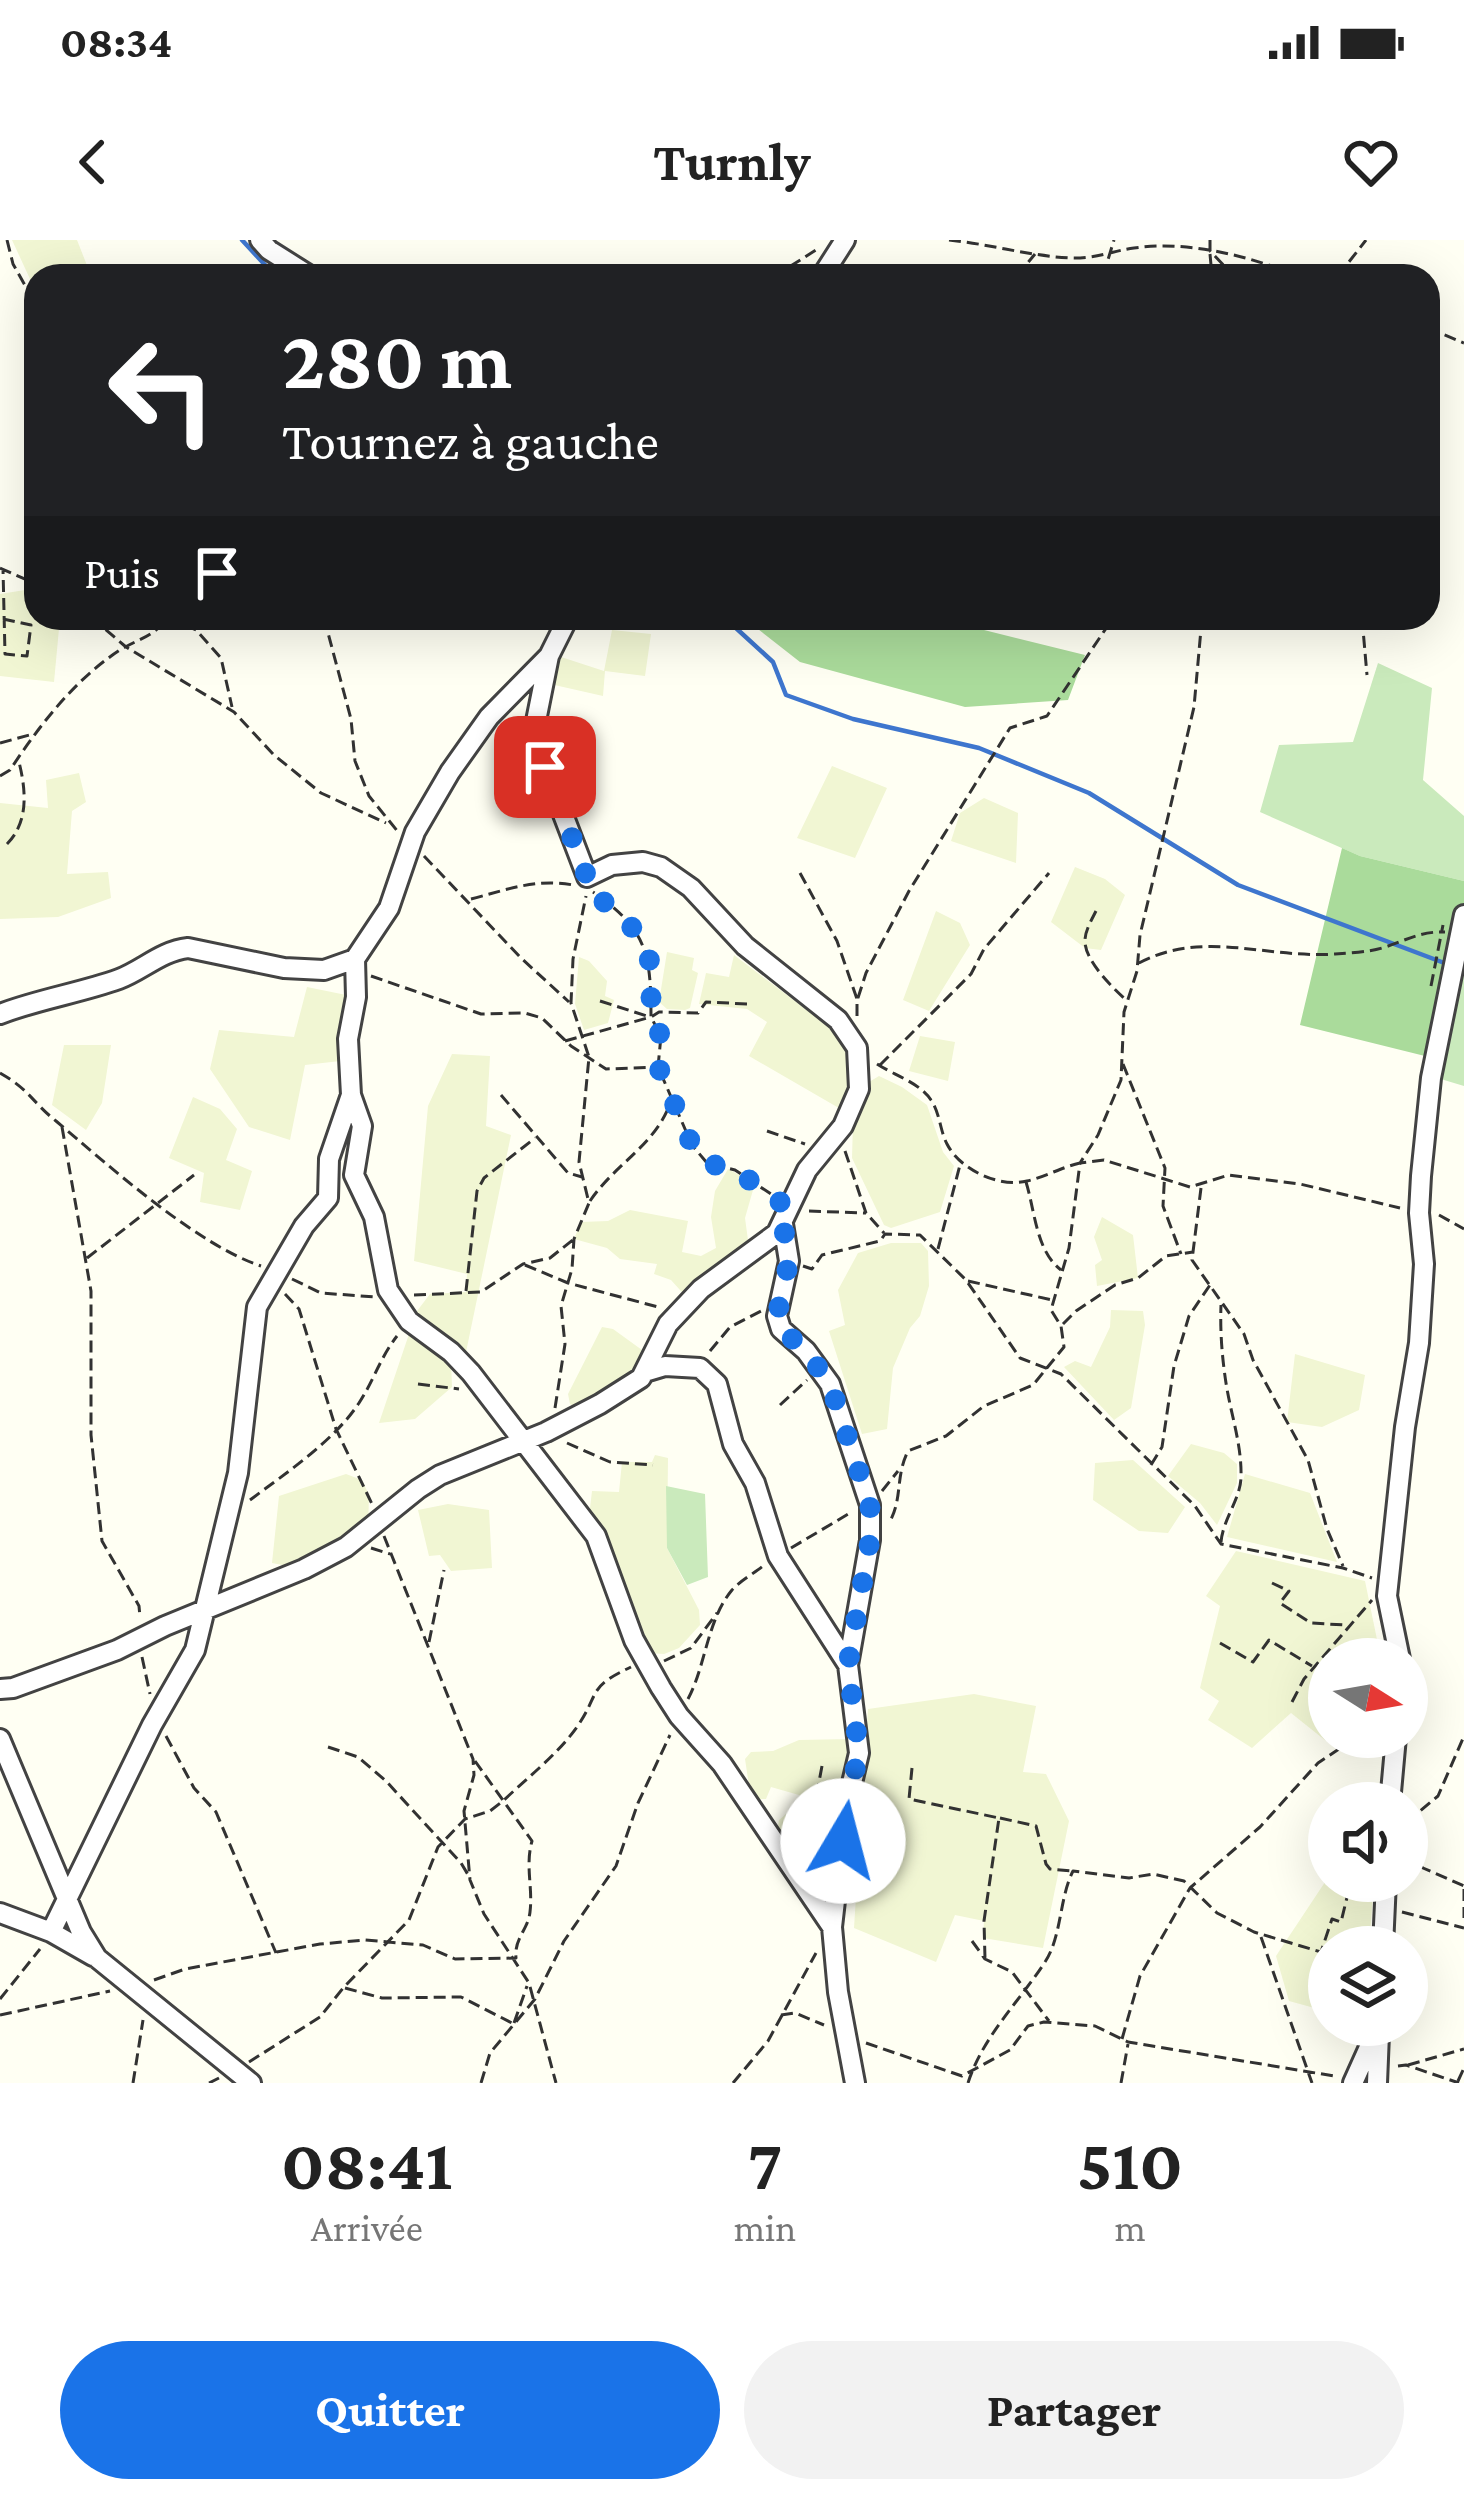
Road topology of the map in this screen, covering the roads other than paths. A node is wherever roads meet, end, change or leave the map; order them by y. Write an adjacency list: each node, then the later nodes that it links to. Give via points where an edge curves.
1 (260, 240): 2 (street)
2 (291, 264)
3 (562, 630): 4 (street)
4 (549, 656): 6 (street, via 489,717 451,772); 9 (street, via 533,736 587,877 612,865 661,866 838,1020 857,1048 859,1089)
5 (1462, 924): 13 (street, via 1431,1078 1419,1343 1387,1596)
6 (355, 964): 7 (street, via 284,968 172,950 121,978); 8 (street)
7 (0, 1014)
8 (351, 1095): 11 (street, via 362,1126 354,1175 374,1217 392,1296); 12 (street, via 329,1160 328,1198 253,1321 230,1516)
9 (786, 1216): 10 (street, via 763,1246 701,1289 668,1324); 14 (street, via 789,1261 777,1316 817,1364 870,1505)
10 (645, 1372): 11 (street, via 552,1437); 14 (street, via 700,1368 717,1384 778,1556)
11 (524, 1441): 12 (street, via 440,1475 346,1547); 19 (street, via 596,1536 645,1661 679,1716 722,1764)
12 (208, 1610): 15 (street); 17 (street)
13 (1396, 1638)
14 (848, 1665): 19 (street, via 859,1753)
15 (0, 1689)
16 (0, 1738): 17 (street)
17 (69, 1899): 20 (street); 21 (street)
18 (0, 1913): 20 (street)
19 (832, 1928): 27 (street)
20 (51, 1932): 21 (street)
21 (97, 1958): 24 (street)
22 (1367, 2046): 26 (street)
23 (1378, 2046): 25 (street)
24 (243, 2077)
25 (1377, 2079)
26 (1347, 2080)
27 (855, 2083)

